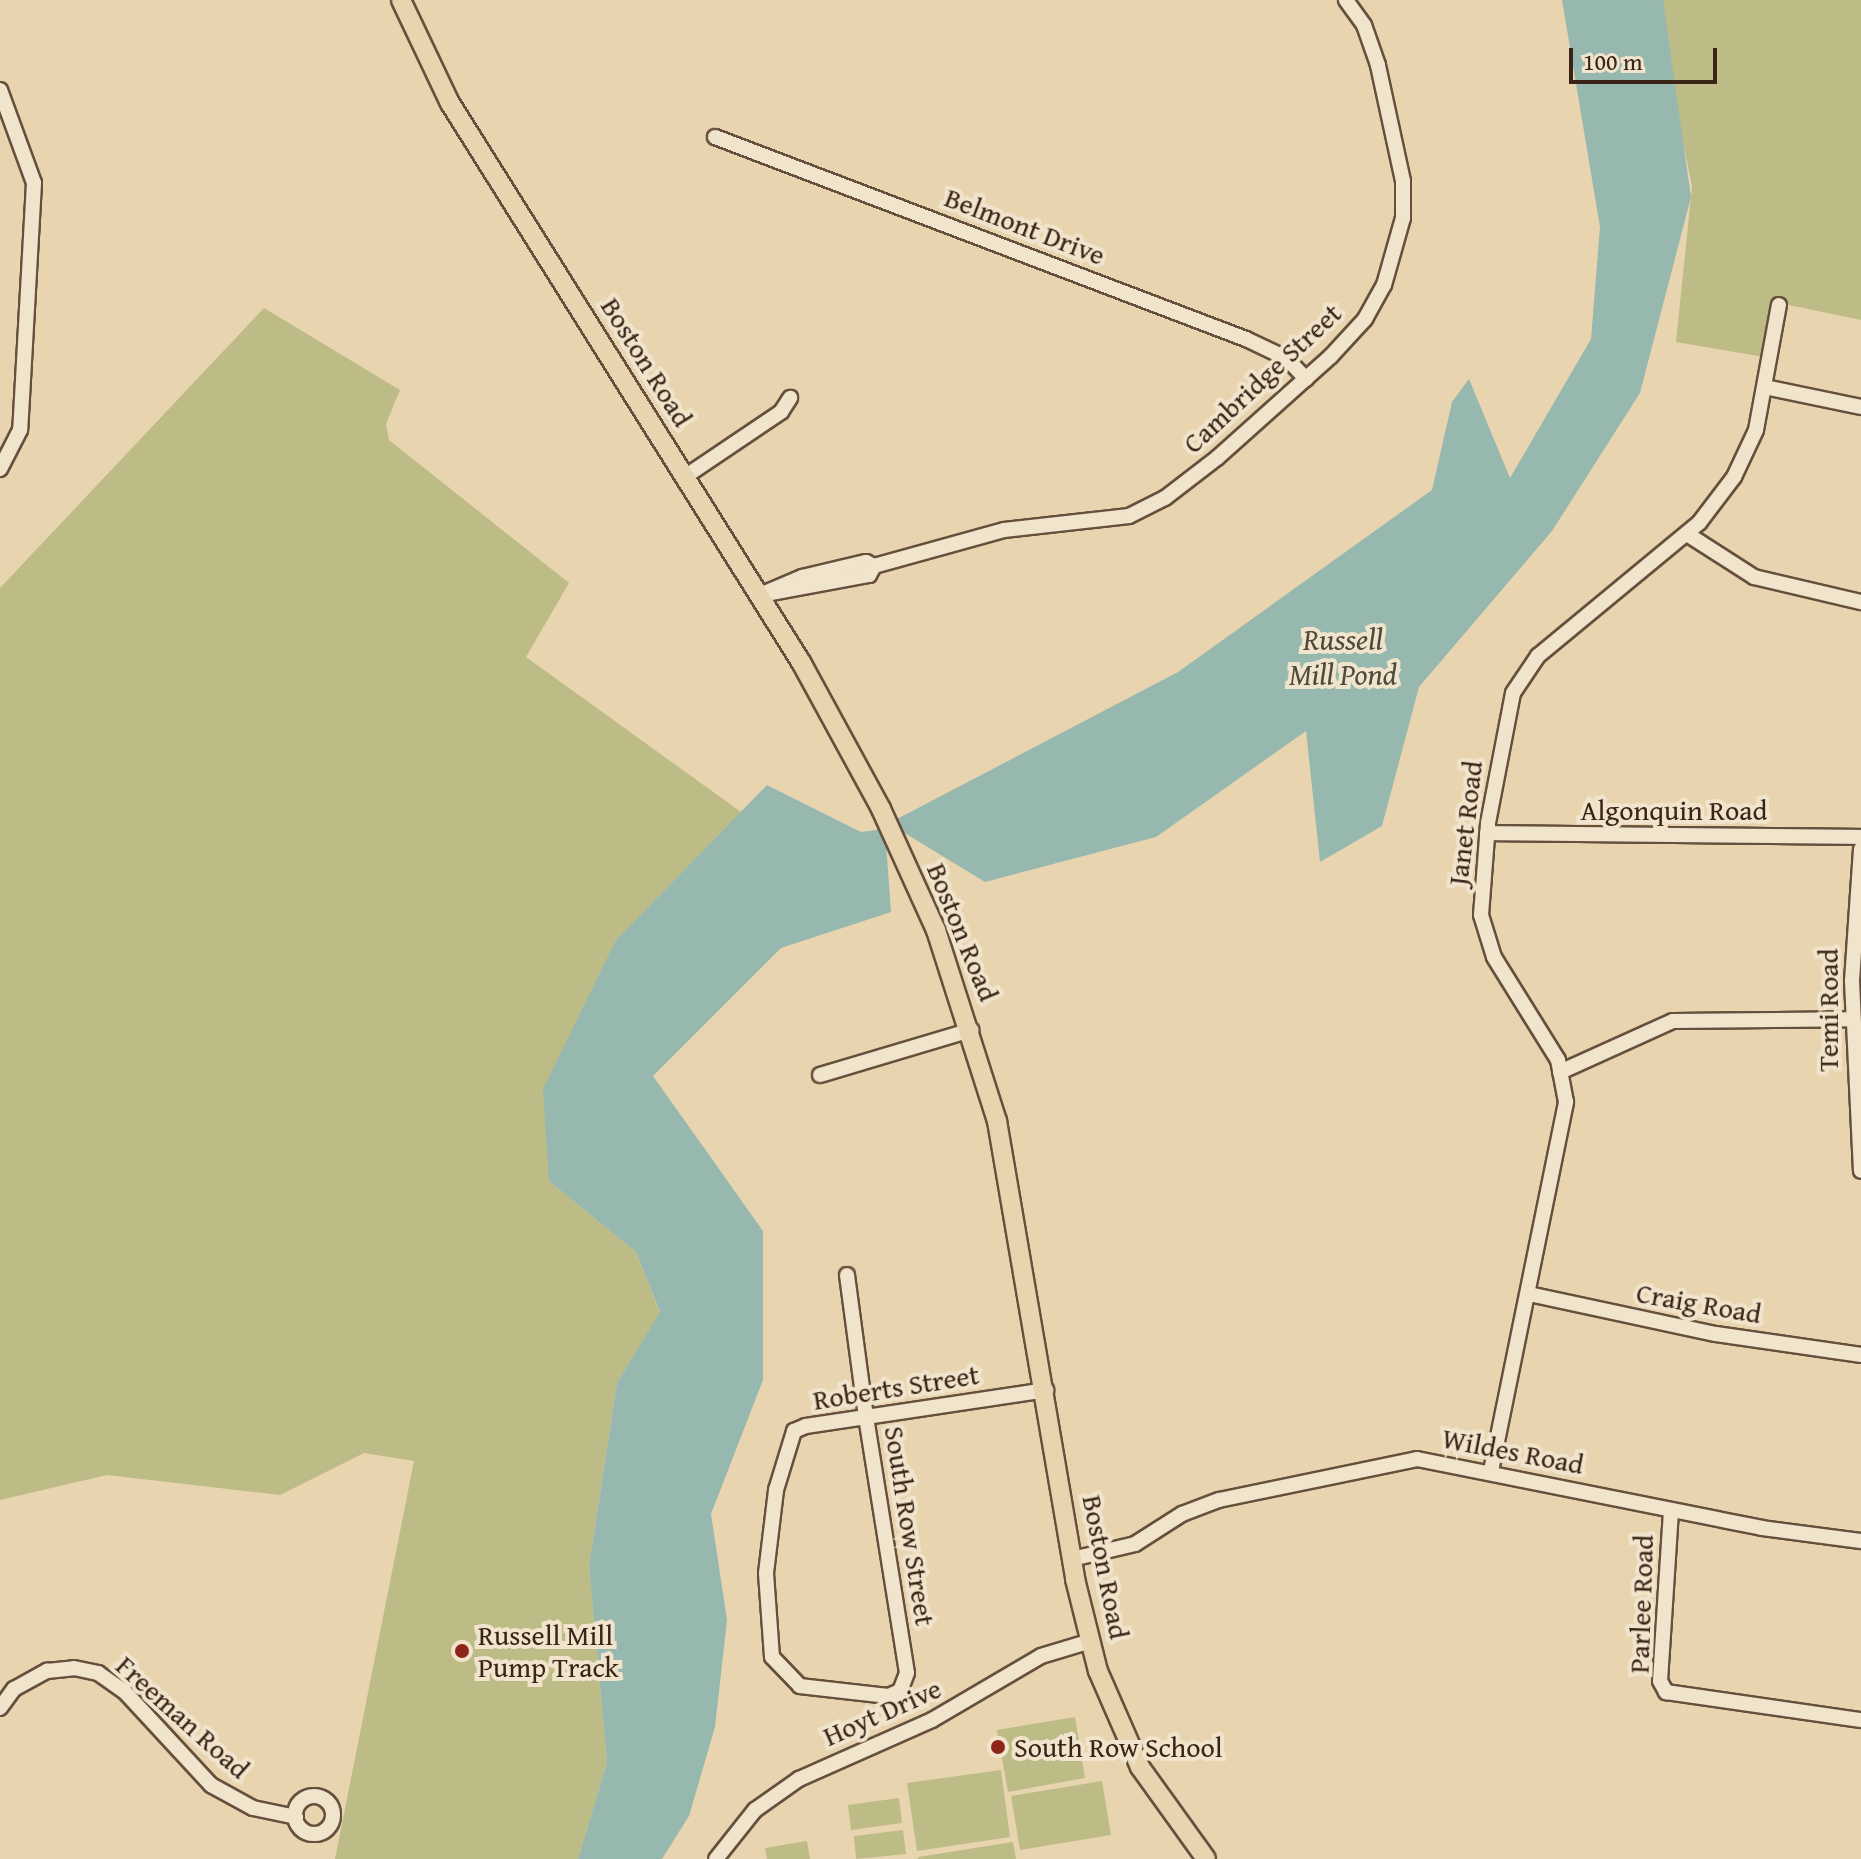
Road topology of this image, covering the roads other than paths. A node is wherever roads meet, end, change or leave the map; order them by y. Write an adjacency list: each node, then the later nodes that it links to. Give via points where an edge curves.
1 (401, 0): 11 (main road, Boston Road, via 453,107)
2 (1346, 0): 6 (street, Cambridge Street, via 1364,25 1378,65 1403,181 1403,218 1384,285 1365,319)
3 (0, 90): 10 (street, via 34,183 20,430)
4 (715, 137): 6 (street, Belmont Drive, via 1246,339 1286,358)
5 (1779, 305): 7 (street, Janet Road)
6 (1306, 379): 13 (street, Cambridge Street, via 1207,466 1165,498 1129,516 1004,530 874,566 866,562 802,577)
7 (1765, 387): 9 (street); 12 (street, Janet Road, via 1756,430 1734,477)
8 (790, 398): 11 (street, via 781,412)
9 (1861, 407)
10 (0, 469)
11 (686, 476): 13 (main road, Boston Road)
12 (1687, 534): 14 (street, via 1754,577); 15 (street, Janet Road, via 1538,656 1513,693)
13 (760, 595): 19 (main road, Boston Road, via 847,742 891,831 936,930)
14 (1861, 602)
15 (1487, 833): 16 (street, Algonquin Road); 20 (street, Janet Road, via 1480,888 1485,929 1494,957)
16 (1861, 837)
17 (1861, 849): 18 (street, Temi Road)
18 (1852, 1019): 20 (street, via 1673,1021); 22 (street, Temi Road)
19 (971, 1030): 21 (street); 26 (main road, Boston Road, via 1016,1213)
20 (1560, 1072): 24 (street, Janet Road, via 1566,1102 1562,1141)
21 (820, 1075)
22 (1861, 1171)
23 (847, 1275): 27 (street, South Row Street)
24 (1529, 1294): 25 (street, Craig Road, via 1716,1334); 28 (street, Janet Road)
25 (1861, 1355)
26 (1046, 1390): 27 (street, Roberts Street); 31 (main road, Boston Road)
27 (866, 1417): 33 (street, South Row Street, via 907,1673); 33 (street, Roberts Street, via 806,1426 788,1440 766,1573 772,1657 800,1686 818,1692 888,1696)
28 (1491, 1471): 29 (street, Wildes Road); 31 (street, Wildes Road, via 1417,1459 1380,1465 1219,1500 1182,1514 1135,1544)
29 (1671, 1511): 30 (street, Wildes Road); 35 (street, Parlee Road, via 1660,1681 1666,1692)
30 (1861, 1541)
31 (1072, 1559): 32 (main road, Boston Road)
32 (1091, 1641): 37 (street, Hoyt Drive, via 1041,1656 945,1713 799,1779 755,1810); 38 (main road, Boston Road, via 1122,1733)
33 (902, 1688)
34 (0, 1708): 36 (street, Freeman Road, via 14,1689 47,1671 74,1668 98,1673 125,1692 211,1785 253,1808)
35 (1861, 1720)
36 (296, 1817)
37 (716, 1859)
38 (1206, 1859)

